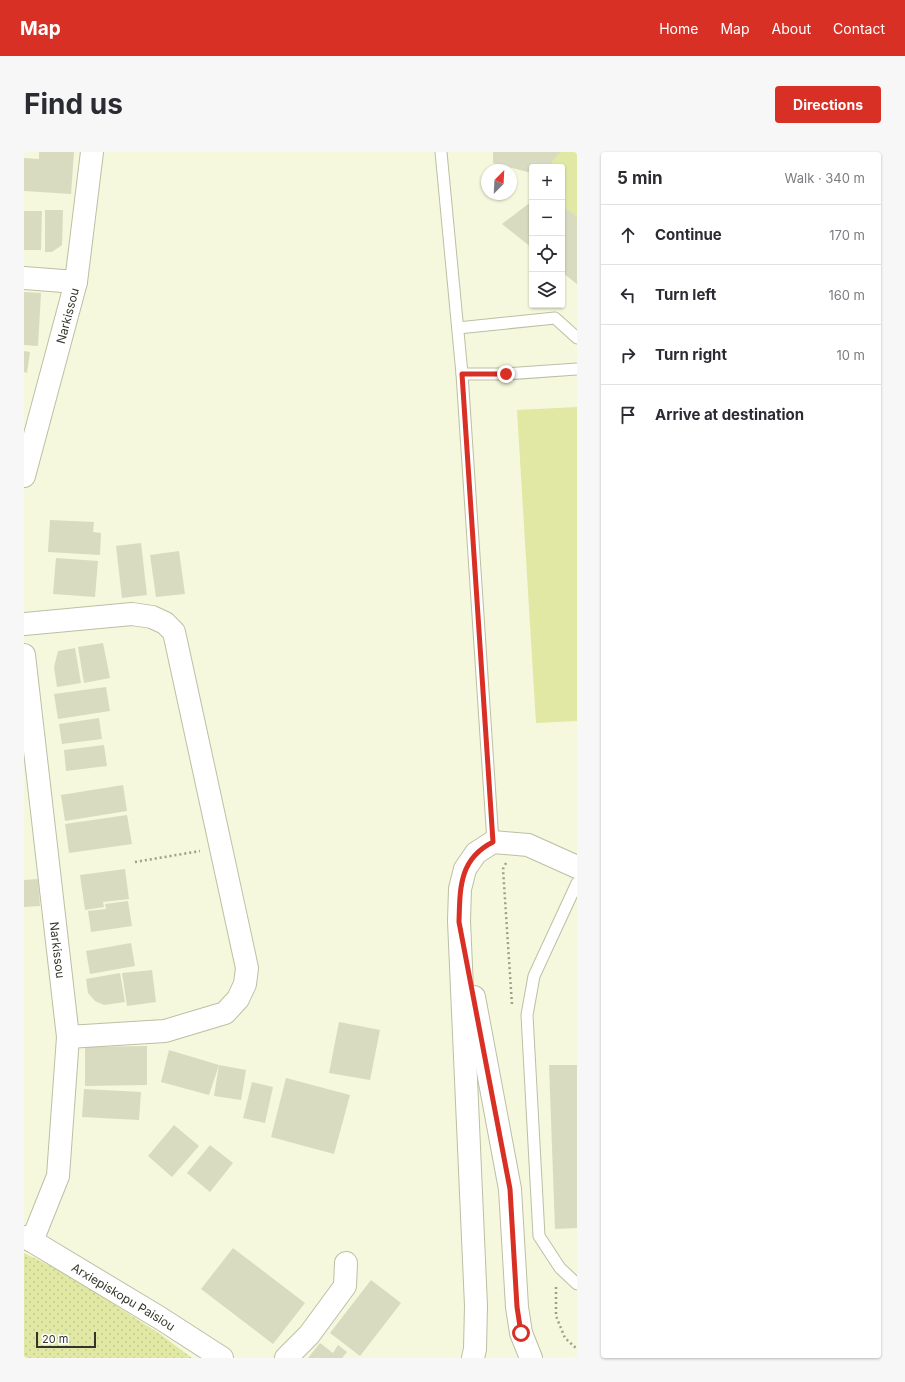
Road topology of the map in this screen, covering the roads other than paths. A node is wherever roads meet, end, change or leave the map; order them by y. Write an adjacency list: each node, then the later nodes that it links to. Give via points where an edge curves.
1 (92, 152): 4 (street, Narkissou)
2 (440, 152): 5 (lane)
3 (24, 278): 4 (street)
4 (76, 282): 9 (street, Narkissou)
5 (458, 328): 6 (lane, via 555,318); 8 (lane)
6 (577, 338)
7 (577, 369): 8 (lane)
8 (462, 374): 12 (lane)
9 (24, 476)
10 (24, 624): 16 (street, via 132,614 152,617 165,623 174,632 247,968 245,984 238,999 225,1013 165,1031)
11 (24, 655): 16 (street, Narkissou)
12 (493, 842): 13 (street, via 528,846); 15 (street, via 476,853 465,869 460,889)
13 (577, 867)
14 (577, 883): 19 (lane, via 534,976 527,1015 539,1236 556,1263)
15 (459, 922): 22 (street, via 476,1306); 23 (street, via 510,1189 517,1307 521,1333)
16 (68, 1037): 17 (street, Narkissou, via 58,1176)
17 (28, 1239): 20 (street, Arxiepiskopu Paisiou, via 135,1302)
18 (346, 1263): 21 (street, via 345,1286 309,1335)
19 (577, 1284)
20 (222, 1358)
21 (286, 1358)
22 (473, 1358)
23 (531, 1358)

